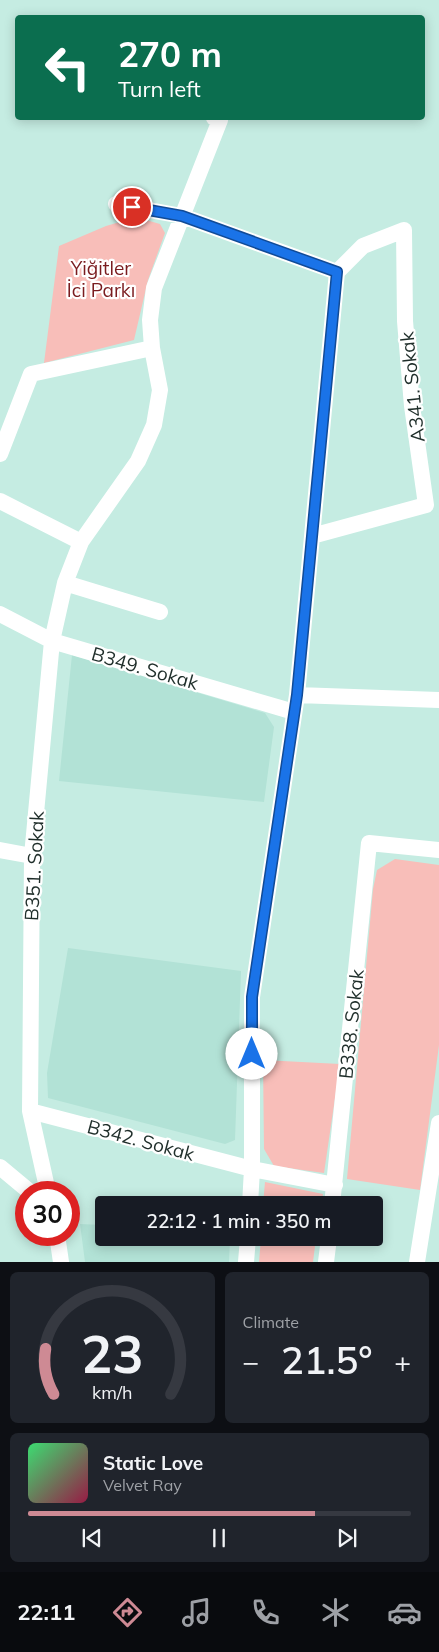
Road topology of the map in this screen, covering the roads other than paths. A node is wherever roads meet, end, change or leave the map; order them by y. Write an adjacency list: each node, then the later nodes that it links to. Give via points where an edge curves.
1 (217, 120): 3 (street, B351. Sokak)
2 (116, 204): 3 (street)
3 (182, 216): 4 (street); 5 (street, B351. Sokak, via 154,288 150,320)
4 (337, 272): 8 (street); 8 (street, A341. Sokak, via 364,246 404,230 412,406 426,506)
5 (152, 348): 6 (street, via 31,374); 9 (street, B351. Sokak, via 160,390 154,425 138,461)
6 (1, 446)
7 (0, 501): 9 (street)
8 (312, 536): 14 (street)
9 (81, 542): 10 (street, B351. Sokak)
10 (65, 583): 11 (street); 13 (street, B351. Sokak)
11 (160, 612)
12 (0, 614): 13 (street, B349. Sokak)
13 (52, 641): 16 (street, B349. Sokak); 19 (street, B351. Sokak)
14 (297, 695): 15 (street); 16 (street)
15 (439, 700)
16 (294, 712): 23 (street, via 252,997)
17 (0, 850): 19 (street)
18 (439, 850): 26 (street, B338. Sokak, via 369,843)
19 (32, 856): 20 (street, B351. Sokak)
20 (30, 1111): 23 (street, B342. Sokak); 25 (street, B351. Sokak)
21 (439, 1123): 35 (street)
22 (0, 1167): 24 (street)
23 (252, 1169): 26 (street, B342. Sokak); 27 (street)
24 (17, 1181)
25 (46, 1181)
26 (335, 1185): 28 (street, B338. Sokak)
27 (250, 1196)
28 (333, 1196)
29 (59, 1246): 32 (street)
30 (247, 1246): 33 (street)
31 (328, 1246): 34 (street)
32 (61, 1262)
33 (246, 1262)
34 (326, 1262)
35 (417, 1262)

